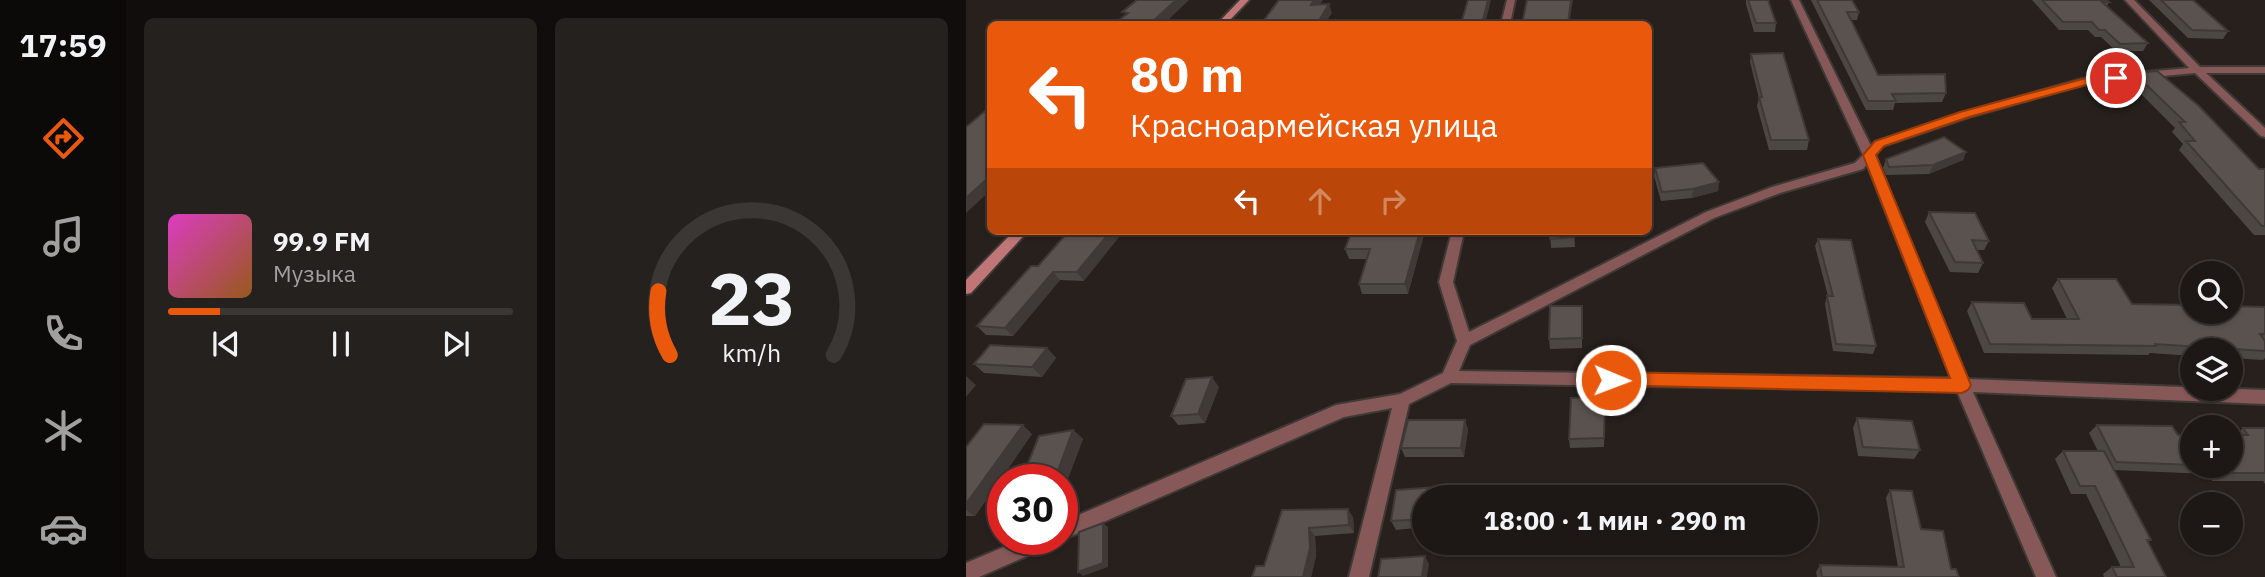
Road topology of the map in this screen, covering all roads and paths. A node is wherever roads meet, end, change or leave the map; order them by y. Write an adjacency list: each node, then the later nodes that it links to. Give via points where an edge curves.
1 (1245, 0): 5 (street)
2 (1511, 0): 6 (street)
3 (1795, 0): 10 (street)
4 (2129, 0): 7 (street)
5 (1224, 21)
6 (1506, 21)
7 (2197, 70): 8 (street); 9 (street); 10 (street, via 2090,80 1904,135 1880,144)
8 (2265, 71)
9 (2265, 134)
10 (1869, 155): 14 (street, via 1859,166 1710,215); 16 (street)
11 (1018, 235): 13 (street)
12 (1457, 235): 14 (street, via 1446,282)
13 (966, 289)
14 (1464, 341): 15 (street)
15 (1449, 377): 16 (street); 18 (street)
16 (1962, 385): 17 (street); 23 (street)
17 (2265, 397)
18 (1402, 400): 19 (street, via 1342,411); 22 (street)
19 (1078, 524)
20 (1008, 555): 21 (street)
21 (966, 573)
22 (1359, 577)
23 (2046, 577)

